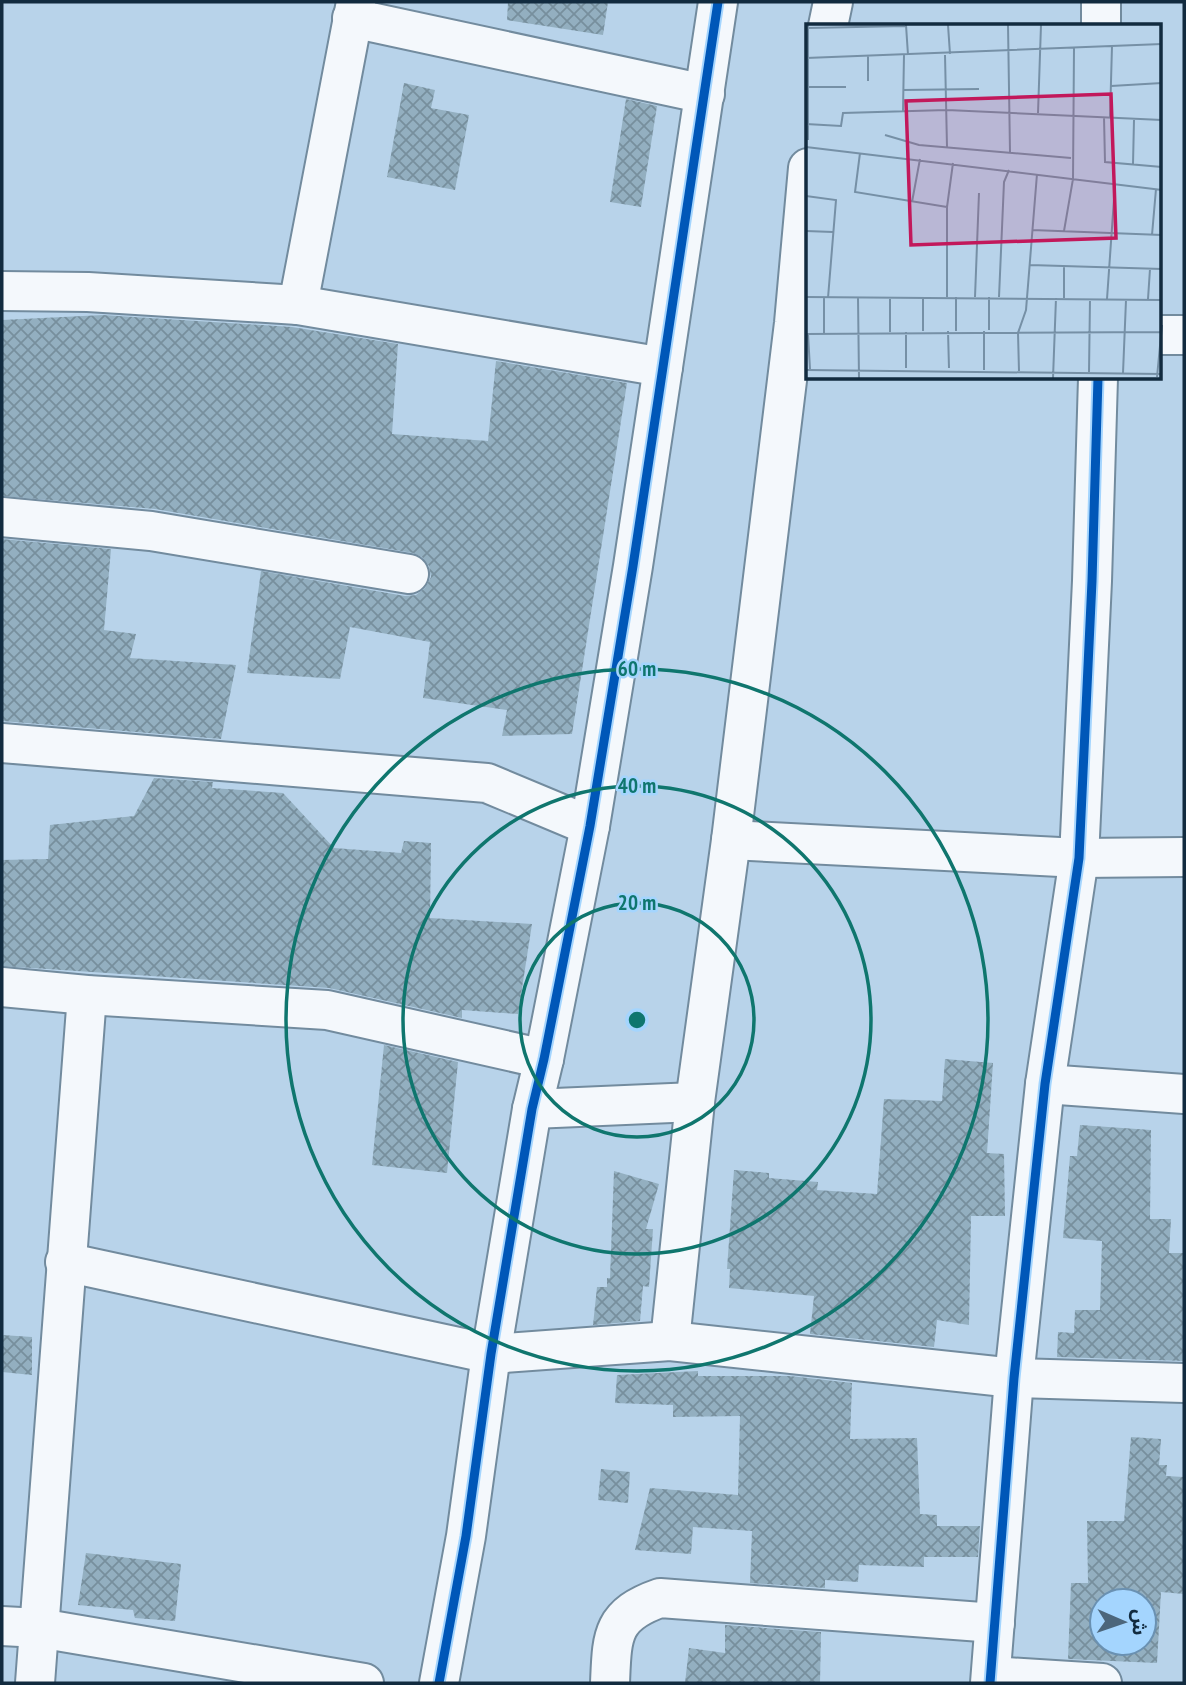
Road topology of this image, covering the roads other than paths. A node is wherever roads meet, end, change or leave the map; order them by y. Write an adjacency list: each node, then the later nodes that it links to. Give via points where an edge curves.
1 (718, 2): 7 (street)
2 (833, 2): 5 (street)
3 (1101, 2): 6 (street)
4 (354, 10): 7 (street); 10 (street)
5 (828, 24)
6 (1101, 24)
7 (705, 94): 14 (street)
8 (806, 212): 11 (street)
9 (2, 291): 10 (street)
10 (298, 305): 14 (street)
11 (801, 323): 20 (street)
12 (1162, 335): 13 (street)
13 (1184, 335)
14 (663, 367): 19 (street)
15 (1098, 380): 21 (street)
16 (2, 517): 17 (street, via 151,531)
17 (409, 574)
18 (2, 743): 19 (street, via 487,783)
19 (590, 826): 25 (street)
20 (731, 840): 21 (street); 28 (street)
21 (1079, 858): 22 (street); 26 (street)
22 (1184, 858)
23 (2, 987): 24 (street)
24 (87, 995): 25 (street, via 327,1010); 30 (street)
25 (544, 1059): 29 (street)
26 (1045, 1084): 27 (street); 33 (street)
27 (1184, 1094)
28 (695, 1102): 29 (street); 31 (street)
29 (532, 1109): 32 (street)
30 (65, 1262): 32 (street); 37 (street)
31 (670, 1341): 32 (street); 33 (street)
32 (491, 1354): 41 (street, via 466,1536)
33 (1014, 1378): 34 (street); 35 (street)
34 (1184, 1383)
35 (995, 1623): 38 (street); 42 (street, via 660,1598 639,1605 622,1619 611,1647)
36 (2, 1626): 37 (street)
37 (39, 1628): 39 (street); 40 (street)
38 (991, 1680): 43 (street)
39 (35, 1683)
40 (364, 1683)
41 (439, 1683)
42 (610, 1683)
43 (1102, 1683)

